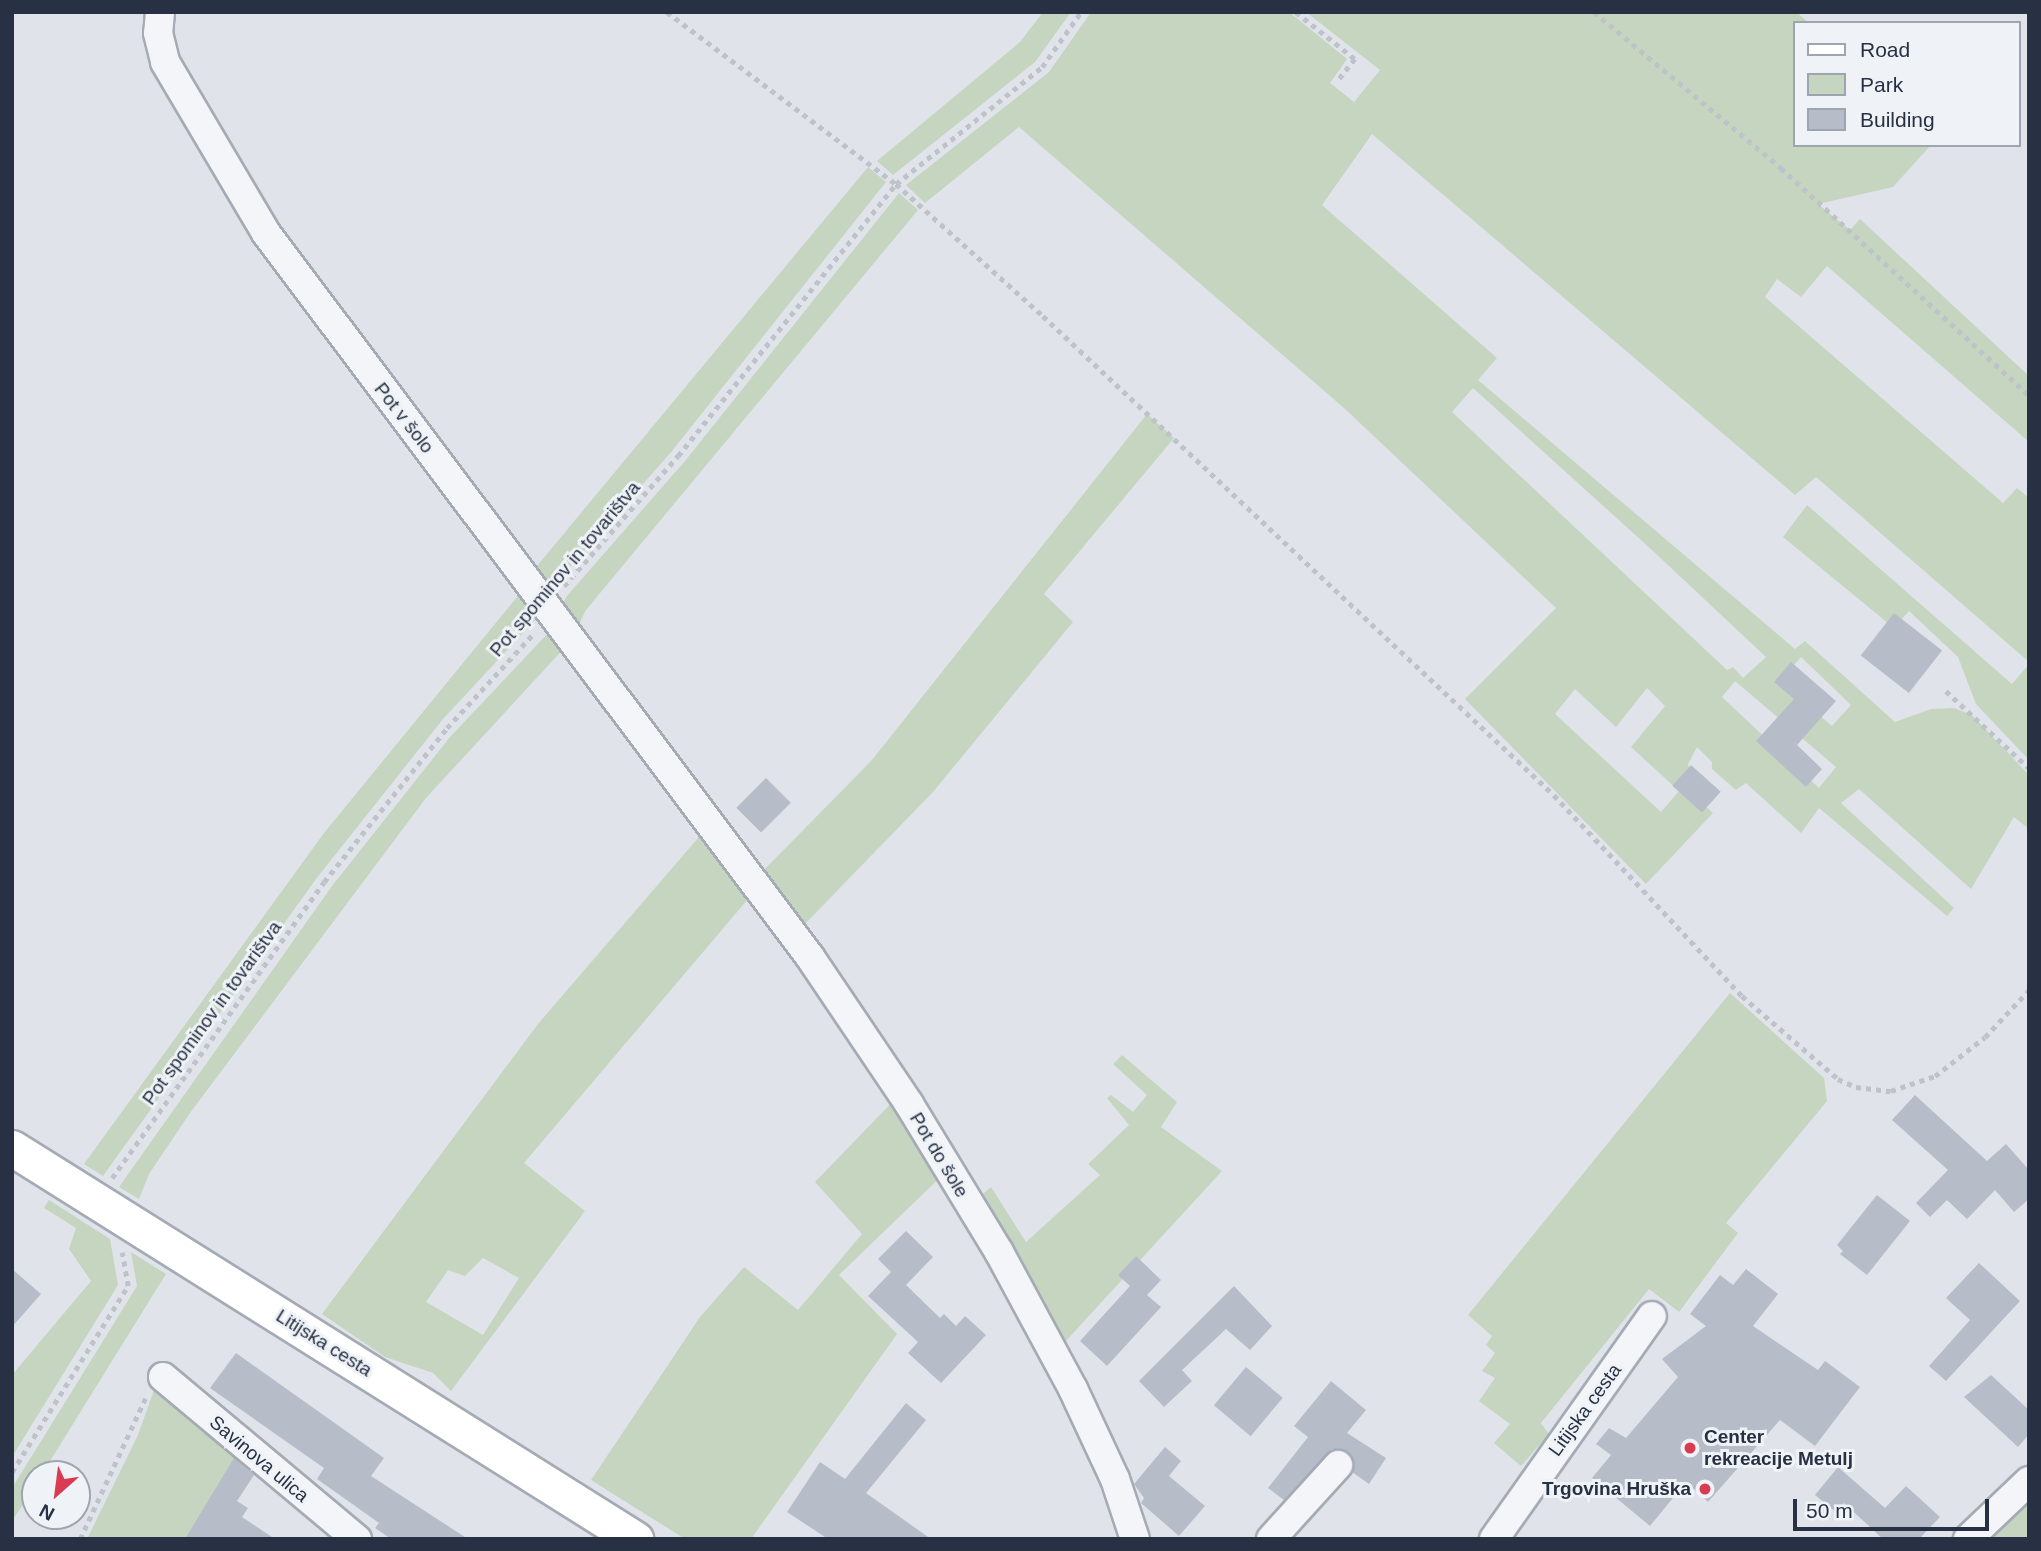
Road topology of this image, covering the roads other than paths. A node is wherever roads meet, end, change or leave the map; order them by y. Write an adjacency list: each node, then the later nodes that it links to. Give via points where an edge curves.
1 (160, 12): 2 (street, Pot v šolo, via 158,33 165,62 266,233)
2 (692, 802): 10 (street, Pot do šole, via 810,957 909,1104 999,1252 1073,1389 1115,1479)
3 (12, 1148): 9 (main road, Litijska cesta)
4 (1653, 1316): 12 (street, Litijska cesta)
5 (156, 1381): 8 (street, Savinova ulica)
6 (1338, 1465): 11 (street)
7 (2029, 1481): 13 (street)
8 (357, 1539)
9 (635, 1539)
10 (1135, 1539)
11 (1271, 1539)
12 (1494, 1539)
13 (1968, 1539)

